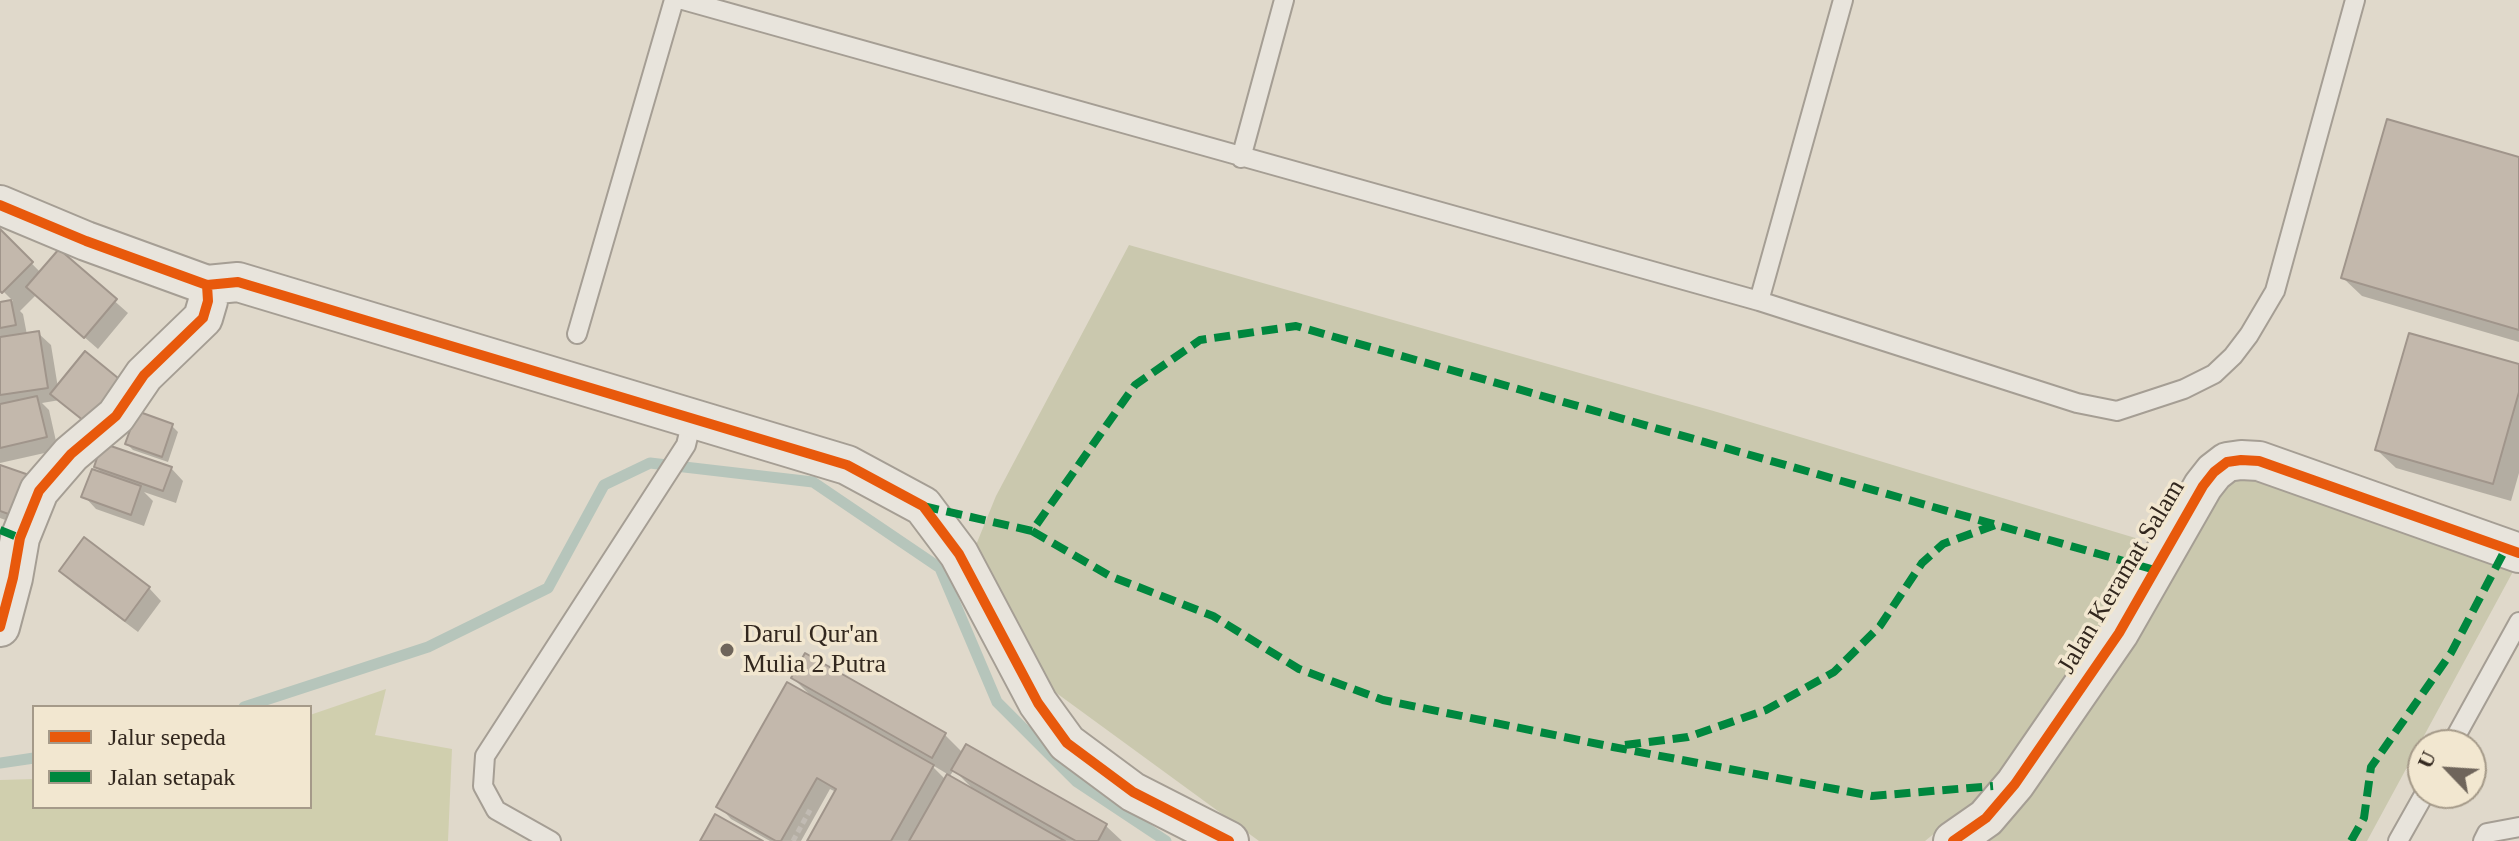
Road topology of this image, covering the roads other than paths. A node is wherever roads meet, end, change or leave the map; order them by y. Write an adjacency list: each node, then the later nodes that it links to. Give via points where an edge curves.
1 (674, 0): 10 (lane)
2 (683, 0): 6 (lane)
3 (1284, 0): 6 (lane)
4 (1843, 0): 9 (lane)
5 (2355, 0): 9 (lane, via 2275,291 2249,335 2214,374 2117,411 2077,403)
6 (1241, 158): 9 (lane)
7 (0, 205): 8 (street)
8 (207, 285): 11 (street, via 238,282); 12 (street, via 203,318 144,375 116,416 71,454)
9 (1759, 301)
10 (577, 334)
11 (689, 432): 19 (lane, via 485,756 483,786 496,810); 20 (street, via 847,465 923,506 959,554 1038,703 1067,743 1133,792)
12 (10, 534): 15 (street, via 13,578)
13 (2519, 553): 21 (street, Jalan Keramat Salam, via 2259,461 2227,462 2203,486 2119,633 2015,784 1986,818)
14 (2519, 622): 16 (lane)
15 (0, 627)
16 (2460, 729)
17 (2416, 809): 22 (lane)
18 (2519, 827): 23 (lane, via 2487,833)
19 (551, 841)
20 (1229, 841)
21 (1953, 841)
22 (2398, 841)
23 (2483, 841)

